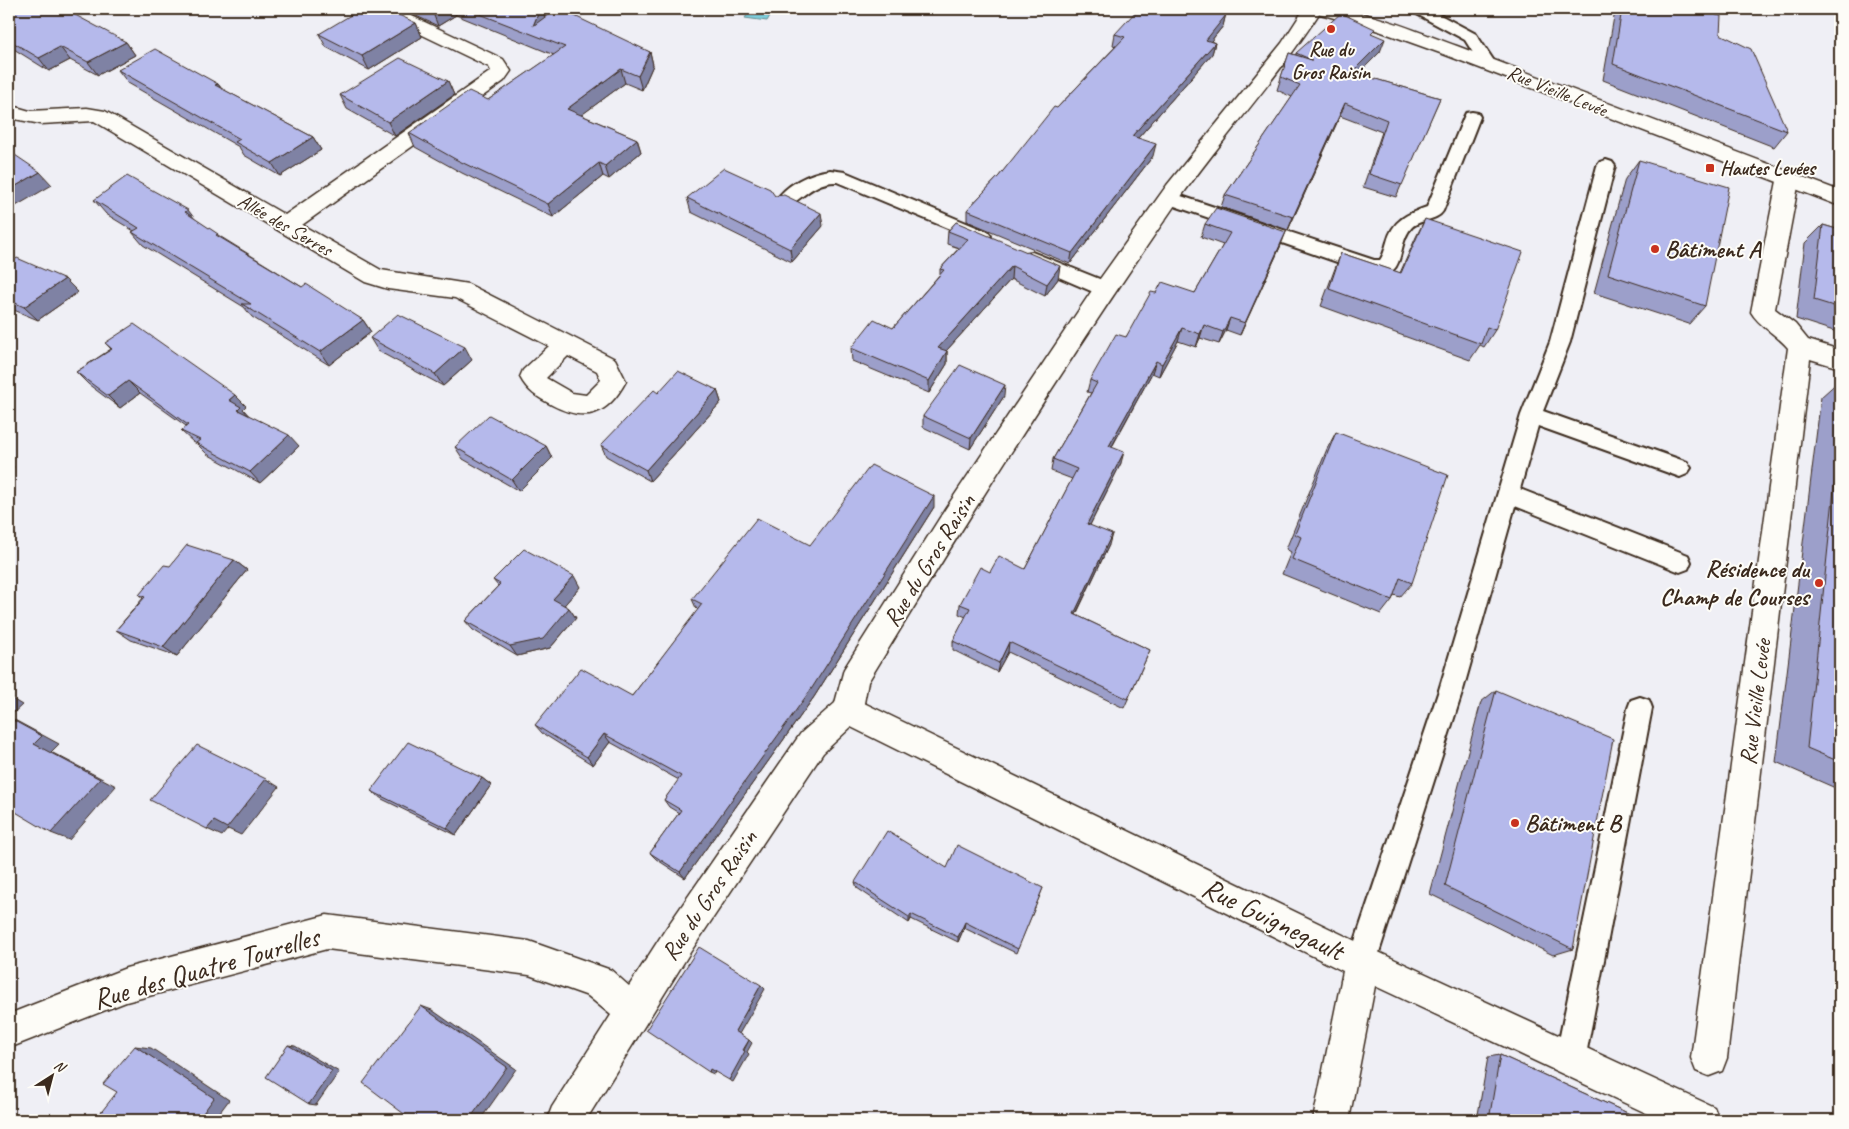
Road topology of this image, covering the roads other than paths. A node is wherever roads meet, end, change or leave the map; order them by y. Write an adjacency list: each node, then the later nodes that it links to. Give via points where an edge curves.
1 (384, 9): 15 (street, via 496,63 501,71 497,77)
2 (1313, 9): 12 (street, Rue du Gros Raisin, via 1289,46)
3 (1323, 9): 6 (street, Rue Vieille Levée)
4 (1372, 9): 6 (street)
5 (1418, 9): 7 (lane, via 1471,37)
6 (1450, 50): 7 (street, Rue Vieille Levée)
7 (1488, 64): 11 (street, Rue Vieille Levée)
8 (9, 111): 15 (street, Allée des Serres, via 28,117 98,115)
9 (1472, 117): 12 (lane, via 1434,211 1406,222 1391,262 1385,267 1373,266)
10 (1606, 166): 22 (lane, via 1560,342)
11 (1788, 181): 13 (street, Rue Vieille Levée); 20 (street, via 1763,312 1787,330)
12 (1169, 198): 18 (street, Rue du Gros Raisin)
13 (1840, 199)
14 (783, 203): 16 (lane, via 806,183 823,175 839,176)
15 (285, 226): 19 (street, Allée des Serres, via 373,276 388,281 460,290)
16 (995, 242)
17 (1013, 250): 18 (lane)
18 (1105, 288): 27 (street, Rue du Gros Raisin, via 854,678)
19 (565, 345)
20 (1800, 346): 21 (street); 31 (street, Rue Vieille Levée)
21 (1840, 359)
22 (1531, 415): 23 (lane); 24 (lane)
23 (1680, 468)
24 (1508, 493): 25 (lane); 28 (lane, via 1451,690)
25 (1680, 562)
26 (1640, 708): 32 (lane)
27 (848, 710): 28 (street, Rue Guignegault); 29 (street, Rue du Gros Raisin, via 812,743)
28 (1362, 962): 32 (street, Rue Guignegault); 34 (street)
29 (632, 1011): 30 (street, Rue des Quatre Tourelles, via 599,982 529,958 327,932 126,985); 33 (street, Rue du Gros Raisin)
30 (9, 1032)
31 (1709, 1058)
32 (1570, 1060): 35 (street, Rue Guignegault)
33 (564, 1120)
34 (1332, 1120)
35 (1701, 1120)

